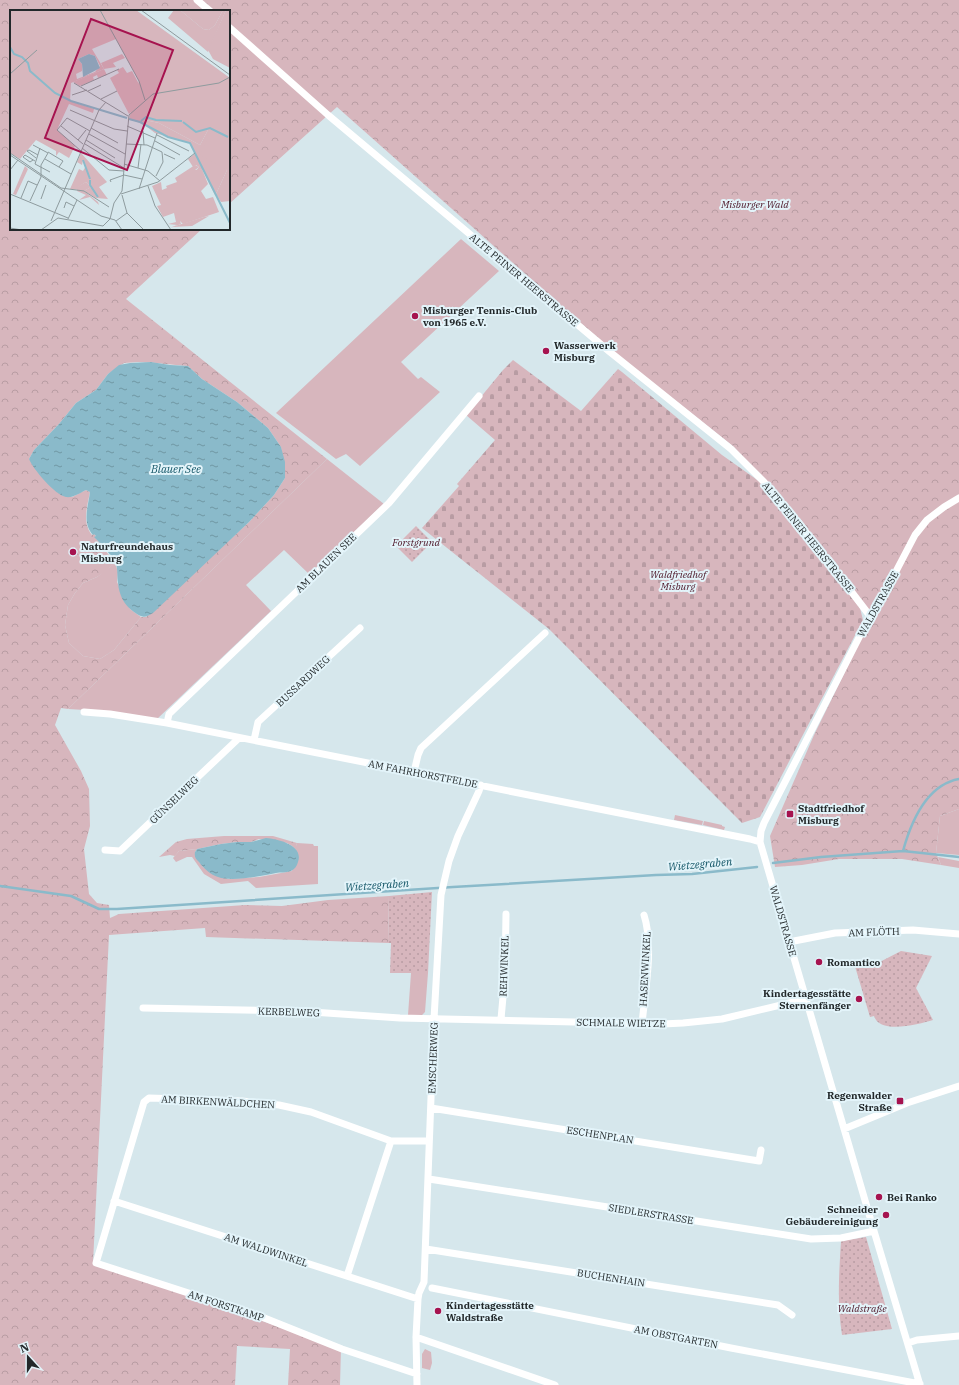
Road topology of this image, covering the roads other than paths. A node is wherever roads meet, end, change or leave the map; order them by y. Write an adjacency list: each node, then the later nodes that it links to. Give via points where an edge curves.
1 (197, 0): 2 (street)
2 (209, 10)
3 (230, 28): 6 (street, ALTE PEINER HEERSTRASSE, via 328,115 615,356 731,449 798,522)
4 (479, 396): 10 (street, AM BLAUEN SEE, via 389,503 169,714)
5 (959, 498): 6 (street, WALDSTRASSE, via 927,520 915,535)
6 (870, 616): 15 (street, WALDSTRASSE, via 764,823)
7 (360, 628): 12 (street, BUSSARDWEG, via 258,722)
8 (545, 633): 13 (street, via 421,748)
9 (84, 712): 10 (street, AM FAHRHORSTFELDE)
10 (167, 723): 11 (street, AM FAHRHORSTFELDE)
11 (239, 738): 12 (street, AM FAHRHORSTFELDE); 16 (street, GÜNSELWEG, via 120,851)
12 (254, 740): 13 (street, AM FAHRHORSTFELDE)
13 (414, 772): 14 (street, AM FAHRHORSTFELDE)
14 (481, 785): 15 (street, AM FAHRHORSTFELDE); 23 (street, EMSCHERWEG, via 458,836 444,881)
15 (760, 842): 20 (street, WALDSTRASSE)
16 (105, 850)
17 (506, 914): 24 (street, REHWINKEL)
18 (644, 915): 25 (street, HASENWINKEL, via 648,948)
19 (959, 934): 20 (street, AM FLÖTH, via 913,930 835,933)
20 (789, 942): 21 (street, WALDSTRASSE)
21 (806, 999): 25 (street, SCHMALE WIETZE, via 722,1019); 28 (street, WALDSTRASSE)
22 (143, 1008): 23 (street, KERBELWEG)
23 (434, 1019): 24 (street, SCHMALE WIETZE); 27 (street, EMSCHERWEG)
24 (502, 1019): 25 (street, SCHMALE WIETZE)
25 (642, 1024)
26 (959, 1086): 28 (street)
27 (431, 1108): 30 (street, EMSCHERWEG); 31 (street, ESCHENPLAN, via 759,1160)
28 (844, 1128): 34 (street, WALDSTRASSE)
29 (392, 1141): 30 (street, AM BIRKENWÄLDCHEN); 33 (street, AM BIRKENWÄLDCHEN, via 311,1112 280,1105 149,1098 143,1104); 36 (street)
30 (430, 1142): 32 (street, EMSCHERWEG)
31 (761, 1150)
32 (429, 1179): 34 (street, SIEDLERSTRASSE, via 811,1239 841,1238); 35 (street, EMSCHERWEG)
33 (114, 1201): 36 (street, AM WALDWINKEL); 43 (street, AM FORSTKAMP, via 96,1263 262,1318)
34 (874, 1231): 42 (street, WALDSTRASSE)
35 (426, 1249): 38 (street, EMSCHERWEG, via 424,1282); 39 (street, BUCHENHAIN, via 778,1305)
36 (348, 1276): 38 (street, AM WALDWINKEL)
37 (432, 1288): 46 (street, AM OBSTGARTEN)
38 (418, 1299): 41 (street, EMSCHERWEG)
39 (792, 1316)
40 (959, 1336): 42 (street)
41 (416, 1337): 43 (street); 45 (street)
42 (908, 1343): 46 (street, WALDSTRASSE)
43 (417, 1374): 44 (street)
44 (417, 1385)
45 (555, 1385)
46 (920, 1385)

